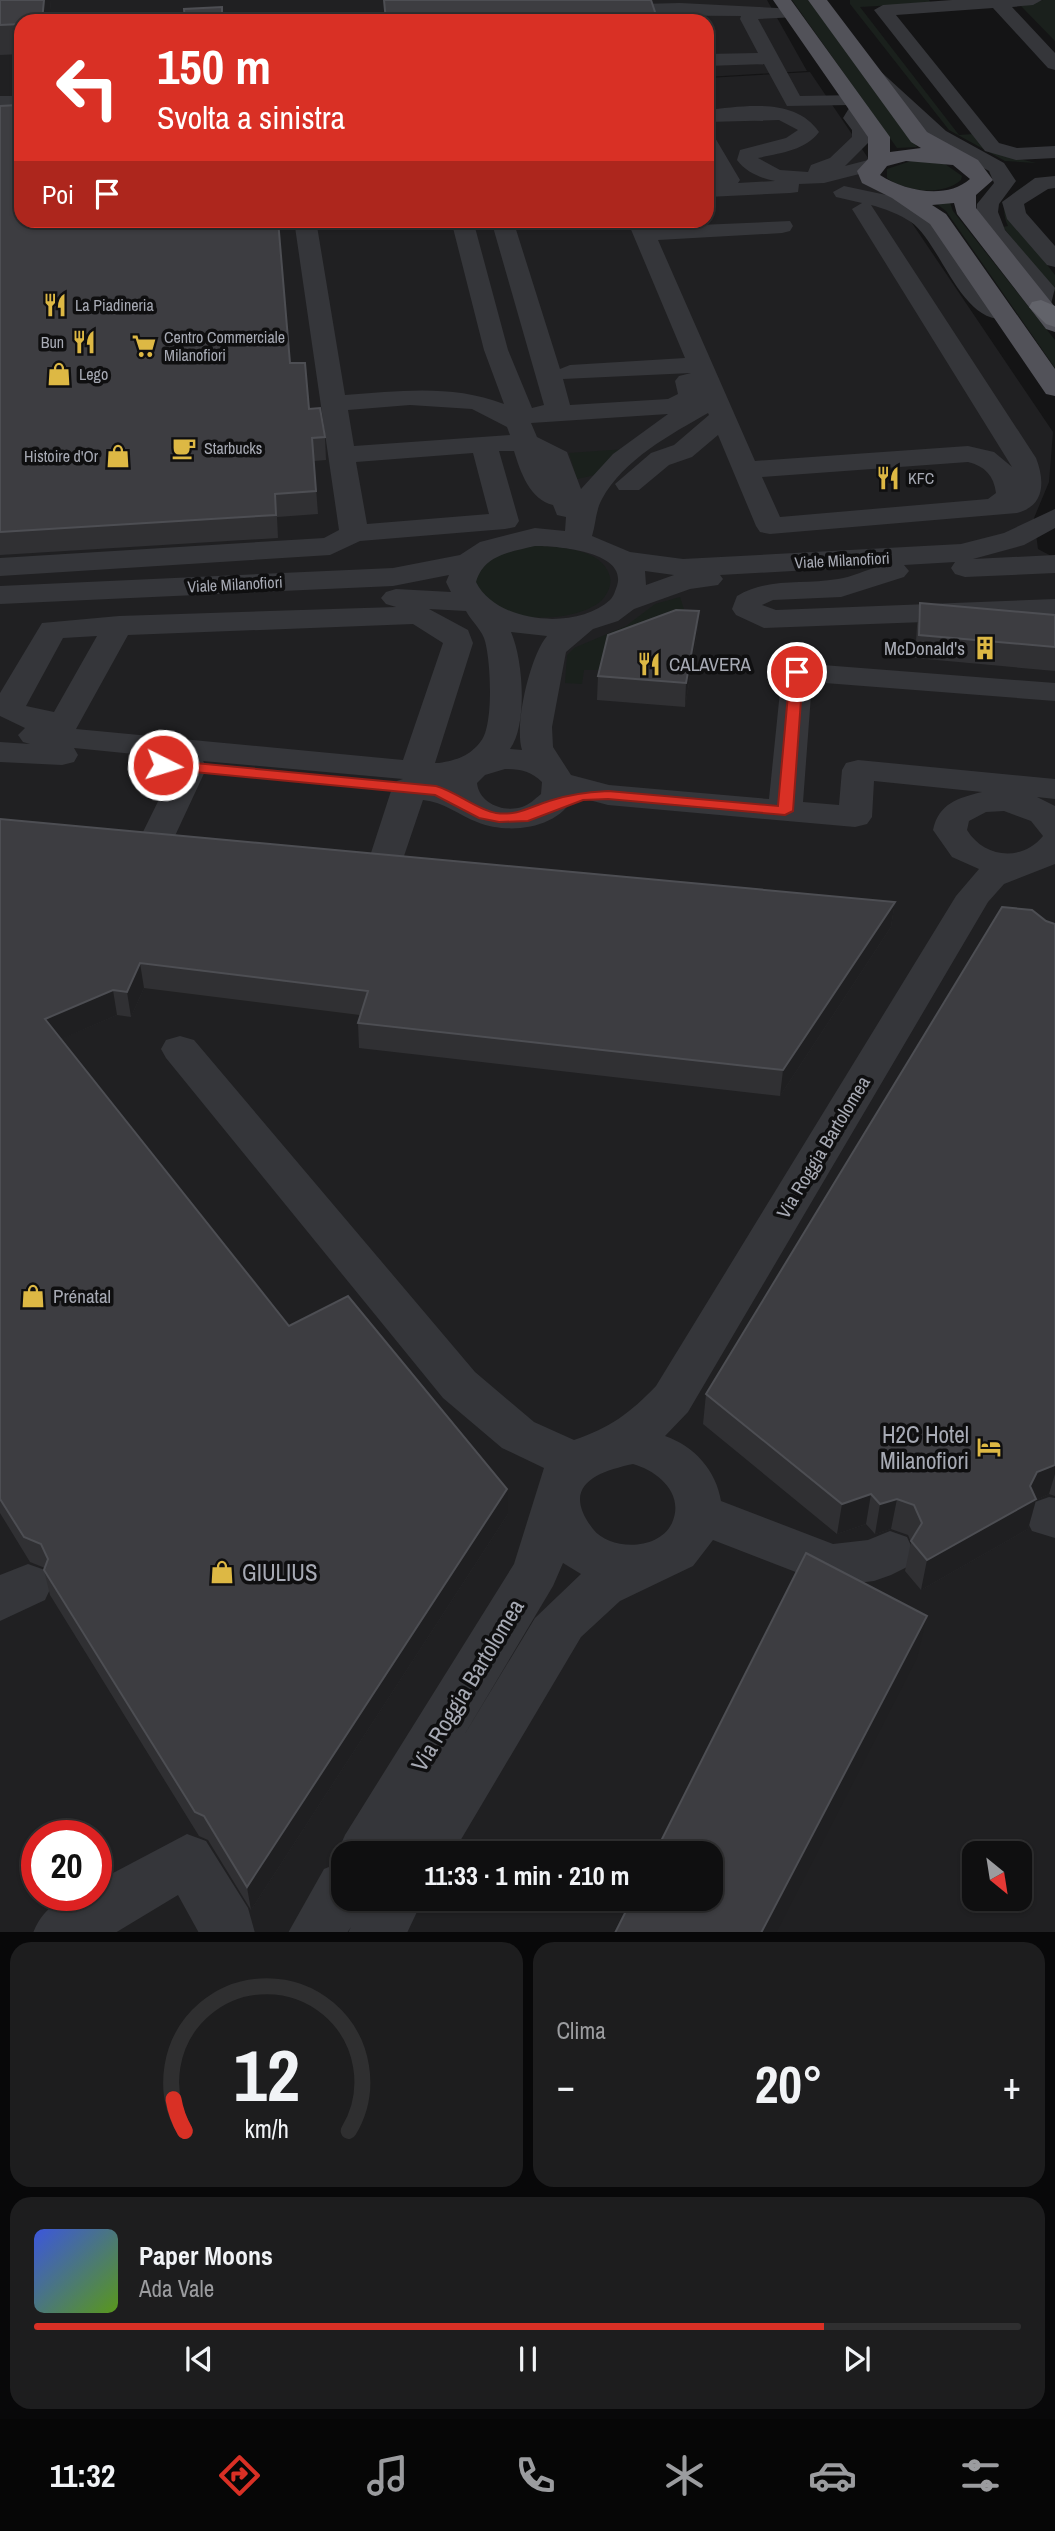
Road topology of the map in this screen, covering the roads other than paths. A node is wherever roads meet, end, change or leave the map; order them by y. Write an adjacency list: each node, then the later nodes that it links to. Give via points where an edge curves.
1 (817, 0): 8 (main road)
2 (838, 0): 8 (main road, via 838,9 853,30)
3 (1032, 0): 4 (street)
4 (999, 4): 11 (street); 22 (street, via 883,10 992,147)
5 (787, 6): 7 (street); 13 (main road)
6 (583, 11): 7 (street)
7 (754, 11): 9 (street, via 749,19)
8 (855, 50): 12 (main road)
9 (771, 58): 10 (street); 14 (street)
10 (714, 60)
11 (1055, 64)
12 (872, 74): 19 (main road, via 919,137); 20 (street, via 939,135)
13 (856, 103): 14 (street); 14 (street, via 853,118 862,130 862,139 837,162 798,172 777,170 758,161 764,153 806,144); 21 (main road, via 879,137)
14 (799, 123): 15 (street); 16 (street, via 802,128 798,132 738,153); 23 (street, via 809,132 802,138 747,153 747,160)
15 (714, 136)
16 (714, 137)
17 (714, 137): 23 (street)
18 (714, 141): 28 (street, via 729,180)
19 (956, 159): 21 (main road, via 923,154); 27 (main road, via 980,172 982,180 977,187)
20 (985, 159): 22 (street, via 1016,167); 24 (street, via 1002,174)
21 (876, 163): 23 (street, via 816,177); 26 (main road, via 868,171 870,178)
22 (1052, 165): 24 (street); 38 (street, via 1043,183 1013,202 1015,214)
23 (768, 174)
24 (1004, 186): 42 (street, via 990,199 986,211 991,226 1045,291)
25 (796, 190): 26 (street); 28 (street); 28 (street, via 756,186); 41 (street, via 883,201 920,218 981,301)
26 (895, 192): 27 (main road, via 923,197); 41 (main road, via 938,219)
27 (965, 193): 42 (main road, via 965,209)
28 (715, 195)
29 (863, 209): 53 (street, via 1023,458 1028,474 1026,500)
30 (714, 226): 31 (street)
31 (782, 226)
32 (306, 228): 50 (street)
33 (464, 228): 37 (street)
34 (504, 228): 36 (street)
35 (641, 228): 46 (street)
36 (511, 250): 37 (street); 39 (street)
37 (470, 252): 40 (street)
38 (1055, 260)
39 (528, 306): 40 (street); 44 (street)
40 (487, 309): 43 (street)
41 (1003, 313): 45 (main road)
42 (1050, 317)
43 (504, 371): 44 (street); 48 (street)
44 (555, 386): 46 (street); 46 (street, via 673,406); 48 (street)
45 (1055, 388)
46 (709, 393): 51 (street); 56 (street, via 684,451 642,458 599,500 589,517 590,530)
47 (342, 403): 48 (street, via 450,397 489,405)
48 (522, 427): 49 (street); 52 (street, via 520,461); 52 (street, via 558,458 568,491)
49 (484, 444): 50 (street); 55 (street, via 505,521)
50 (342, 455): 55 (street)
51 (742, 460): 53 (street, via 771,526); 53 (street, via 982,456 1000,468 1010,486 1010,495)
52 (552, 500): 56 (street); 56 (street, via 545,504 548,518 544,529)
53 (993, 509)
54 (1055, 517): 56 (street, Viale Milanofiori, via 1014,539 962,553 683,568)
55 (354, 533): 59 (street, via 330,546)
56 (575, 545): 57 (street, Viale Milanofiori, via 481,552); 62 (street, via 632,573 633,588)
57 (469, 562): 61 (street, Viale Milanofiori, via 393,577); 63 (street, via 461,575 461,589)
58 (1055, 564): 60 (street, Viale Milanofiori)
59 (0, 566)
60 (894, 570): 62 (street, Viale Milanofiori, via 686,581); 65 (street, via 841,588 761,594 747,602 747,609 776,619)
61 (0, 595)
62 (625, 602): 67 (street, Viale Milanofiori, via 607,615)
63 (475, 607): 66 (street, Viale Milanofiori, via 354,598); 67 (street, Viale Milanofiori, via 517,625); 75 (street, via 496,632 504,653 506,695 499,742)
64 (1055, 608): 65 (street)
65 (941, 613): 69 (street, via 963,621)
66 (0, 614)
67 (581, 624): 77 (street, via 551,651 536,727 537,747)
68 (119, 625): 72 (street); 72 (street, via 54,629 9,704 13,712); 76 (street, via 402,613 429,620 457,636 458,643)
69 (1055, 629)
70 (1055, 692): 80 (street, via 797,672)
71 (0, 725): 72 (street, via 21,734)
72 (60, 729): 76 (street)
73 (0, 752): 74 (street)
74 (191, 767): 76 (street); 82 (street)
75 (474, 767): 76 (street); 77 (street, via 510,759 534,762); 79 (street, via 459,784)
76 (413, 779): 79 (street); 84 (street)
77 (552, 785): 79 (street, via 528,816 499,818 473,810); 80 (street, via 582,796)
78 (1055, 789): 80 (street, via 858,771 855,817)
79 (464, 802)
80 (785, 811)
81 (1054, 837): 83 (street, via 1045,816 1019,803 988,799 962,807 950,821 952,837); 85 (street, via 1043,857)
82 (157, 838)
83 (960, 847): 85 (street, via 986,860); 86 (street)
84 (387, 856)
85 (1018, 864): 86 (street, Via Roggia Bartolomea, via 992,876)
86 (991, 903): 88 (street, Via Roggia Bartolomea)
87 (180, 1049): 89 (street, via 459,1385 518,1435)
88 (672, 1399): 89 (street, Via Roggia Bartolomea, via 643,1429); 90 (street, Via Roggia Bartolomea, via 669,1438)
89 (593, 1454): 90 (street, via 633,1445); 91 (street, Via Roggia Bartolomea, via 563,1476)
90 (676, 1462): 92 (street, Via Roggia Bartolomea, via 697,1495)
91 (555, 1510): 94 (street, via 562,1530 575,1546 595,1559 618,1566); 95 (street, Via Roggia Bartolomea, via 536,1571)
92 (698, 1513): 93 (street, via 832,1565 874,1560); 94 (street, via 693,1532 681,1547)
93 (890, 1552)
94 (642, 1565): 96 (street, via 606,1581 575,1606 553,1634)
95 (371, 1841)
96 (430, 1841)
97 (331, 1908): 101 (street)
98 (389, 1911): 102 (street)
99 (63, 1932): 100 (street, via 187,1860)
100 (227, 1932)
101 (317, 1932)
102 (377, 1932)

